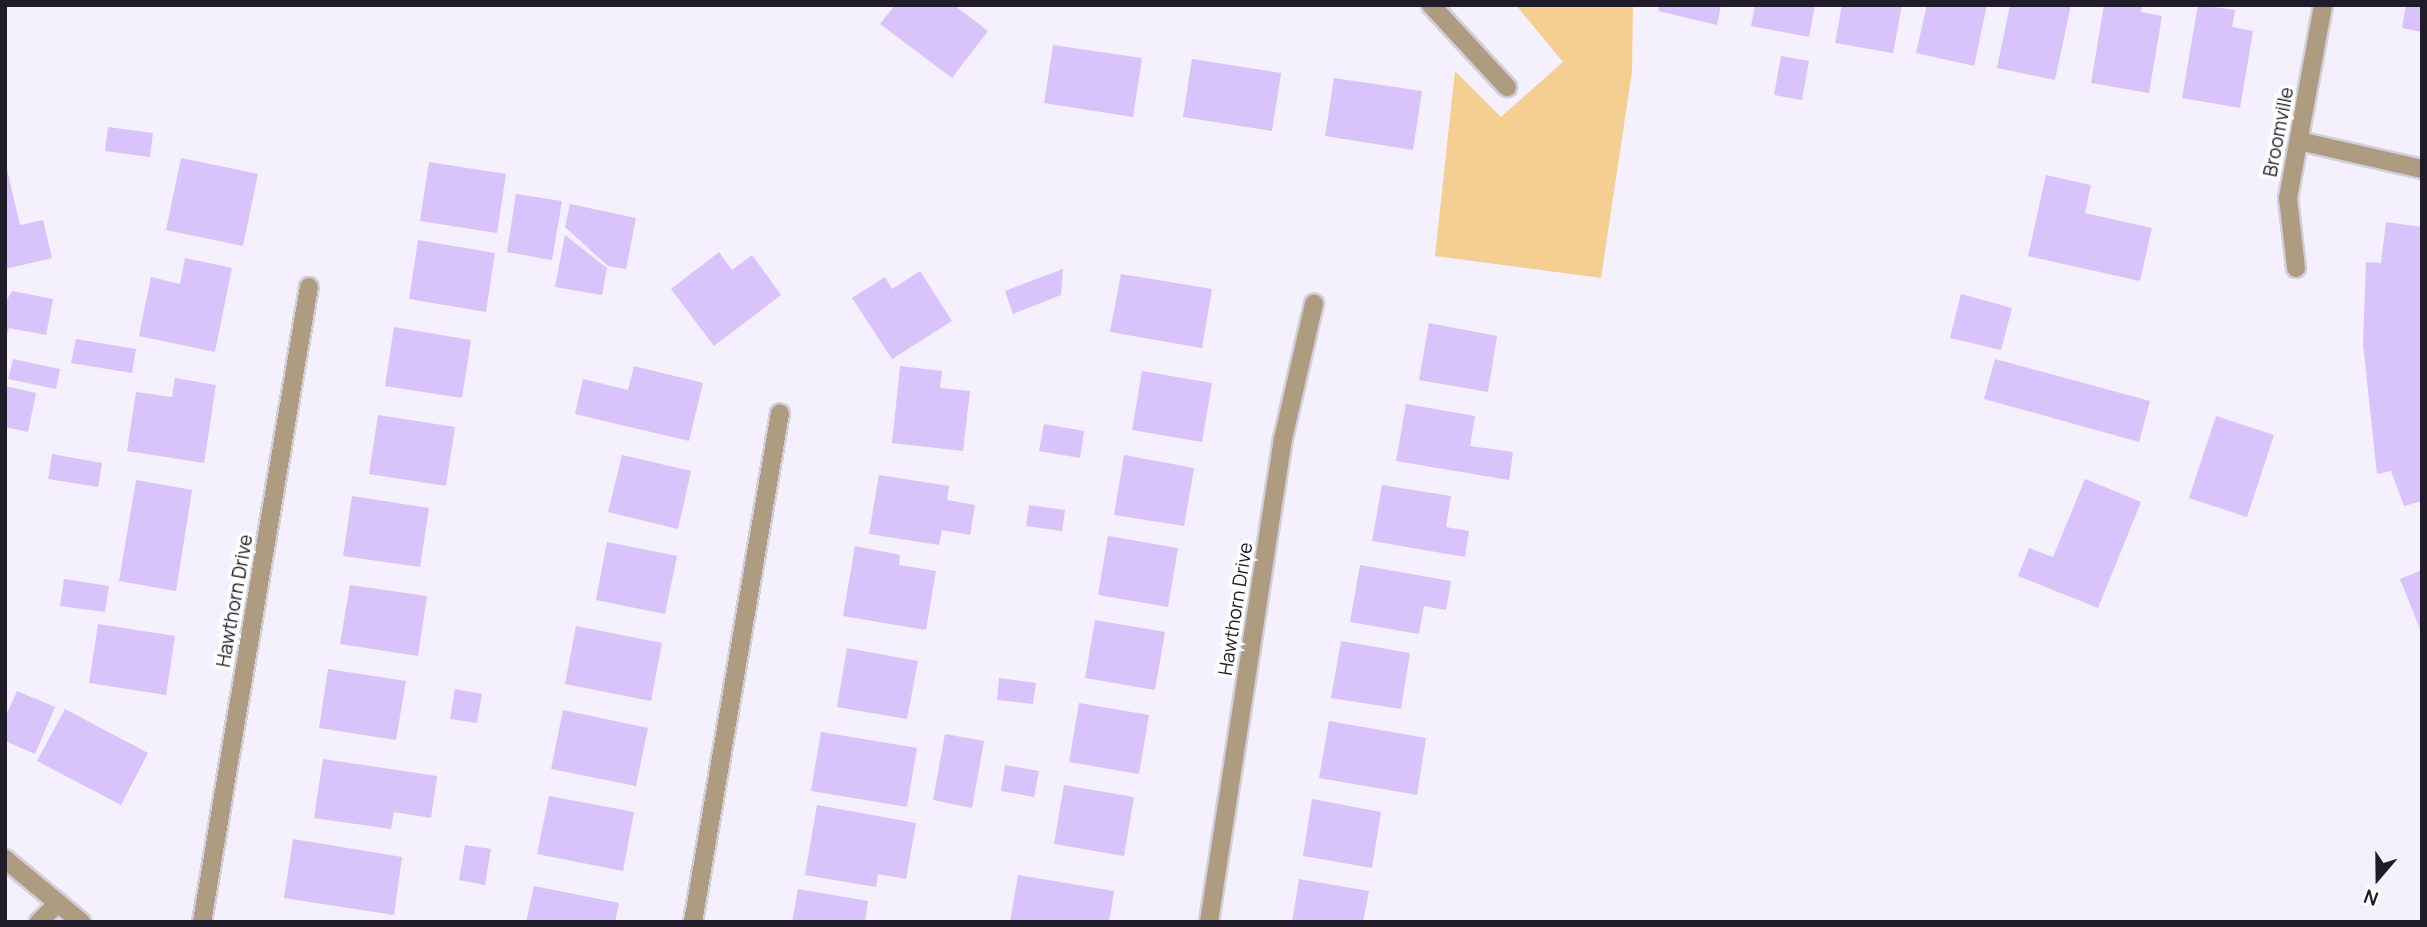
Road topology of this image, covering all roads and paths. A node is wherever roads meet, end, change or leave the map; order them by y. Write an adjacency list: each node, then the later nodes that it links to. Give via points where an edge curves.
1 (1431, 5): 3 (street)
2 (2323, 5): 4 (street, Broomville)
3 (1507, 88)
4 (2299, 141): 5 (street); 6 (street, Broomville, via 2288,198)
5 (2422, 169)
6 (2296, 268)
7 (309, 287): 14 (street, Hawthorn Drive)
8 (1314, 304): 16 (street, Hawthorn Drive, via 1283,439)
9 (780, 413): 15 (street)
10 (5, 859): 11 (street)
11 (58, 903): 12 (street); 13 (street)
12 (39, 922)
13 (80, 922)
14 (202, 922)
15 (693, 922)
16 (1209, 922)

